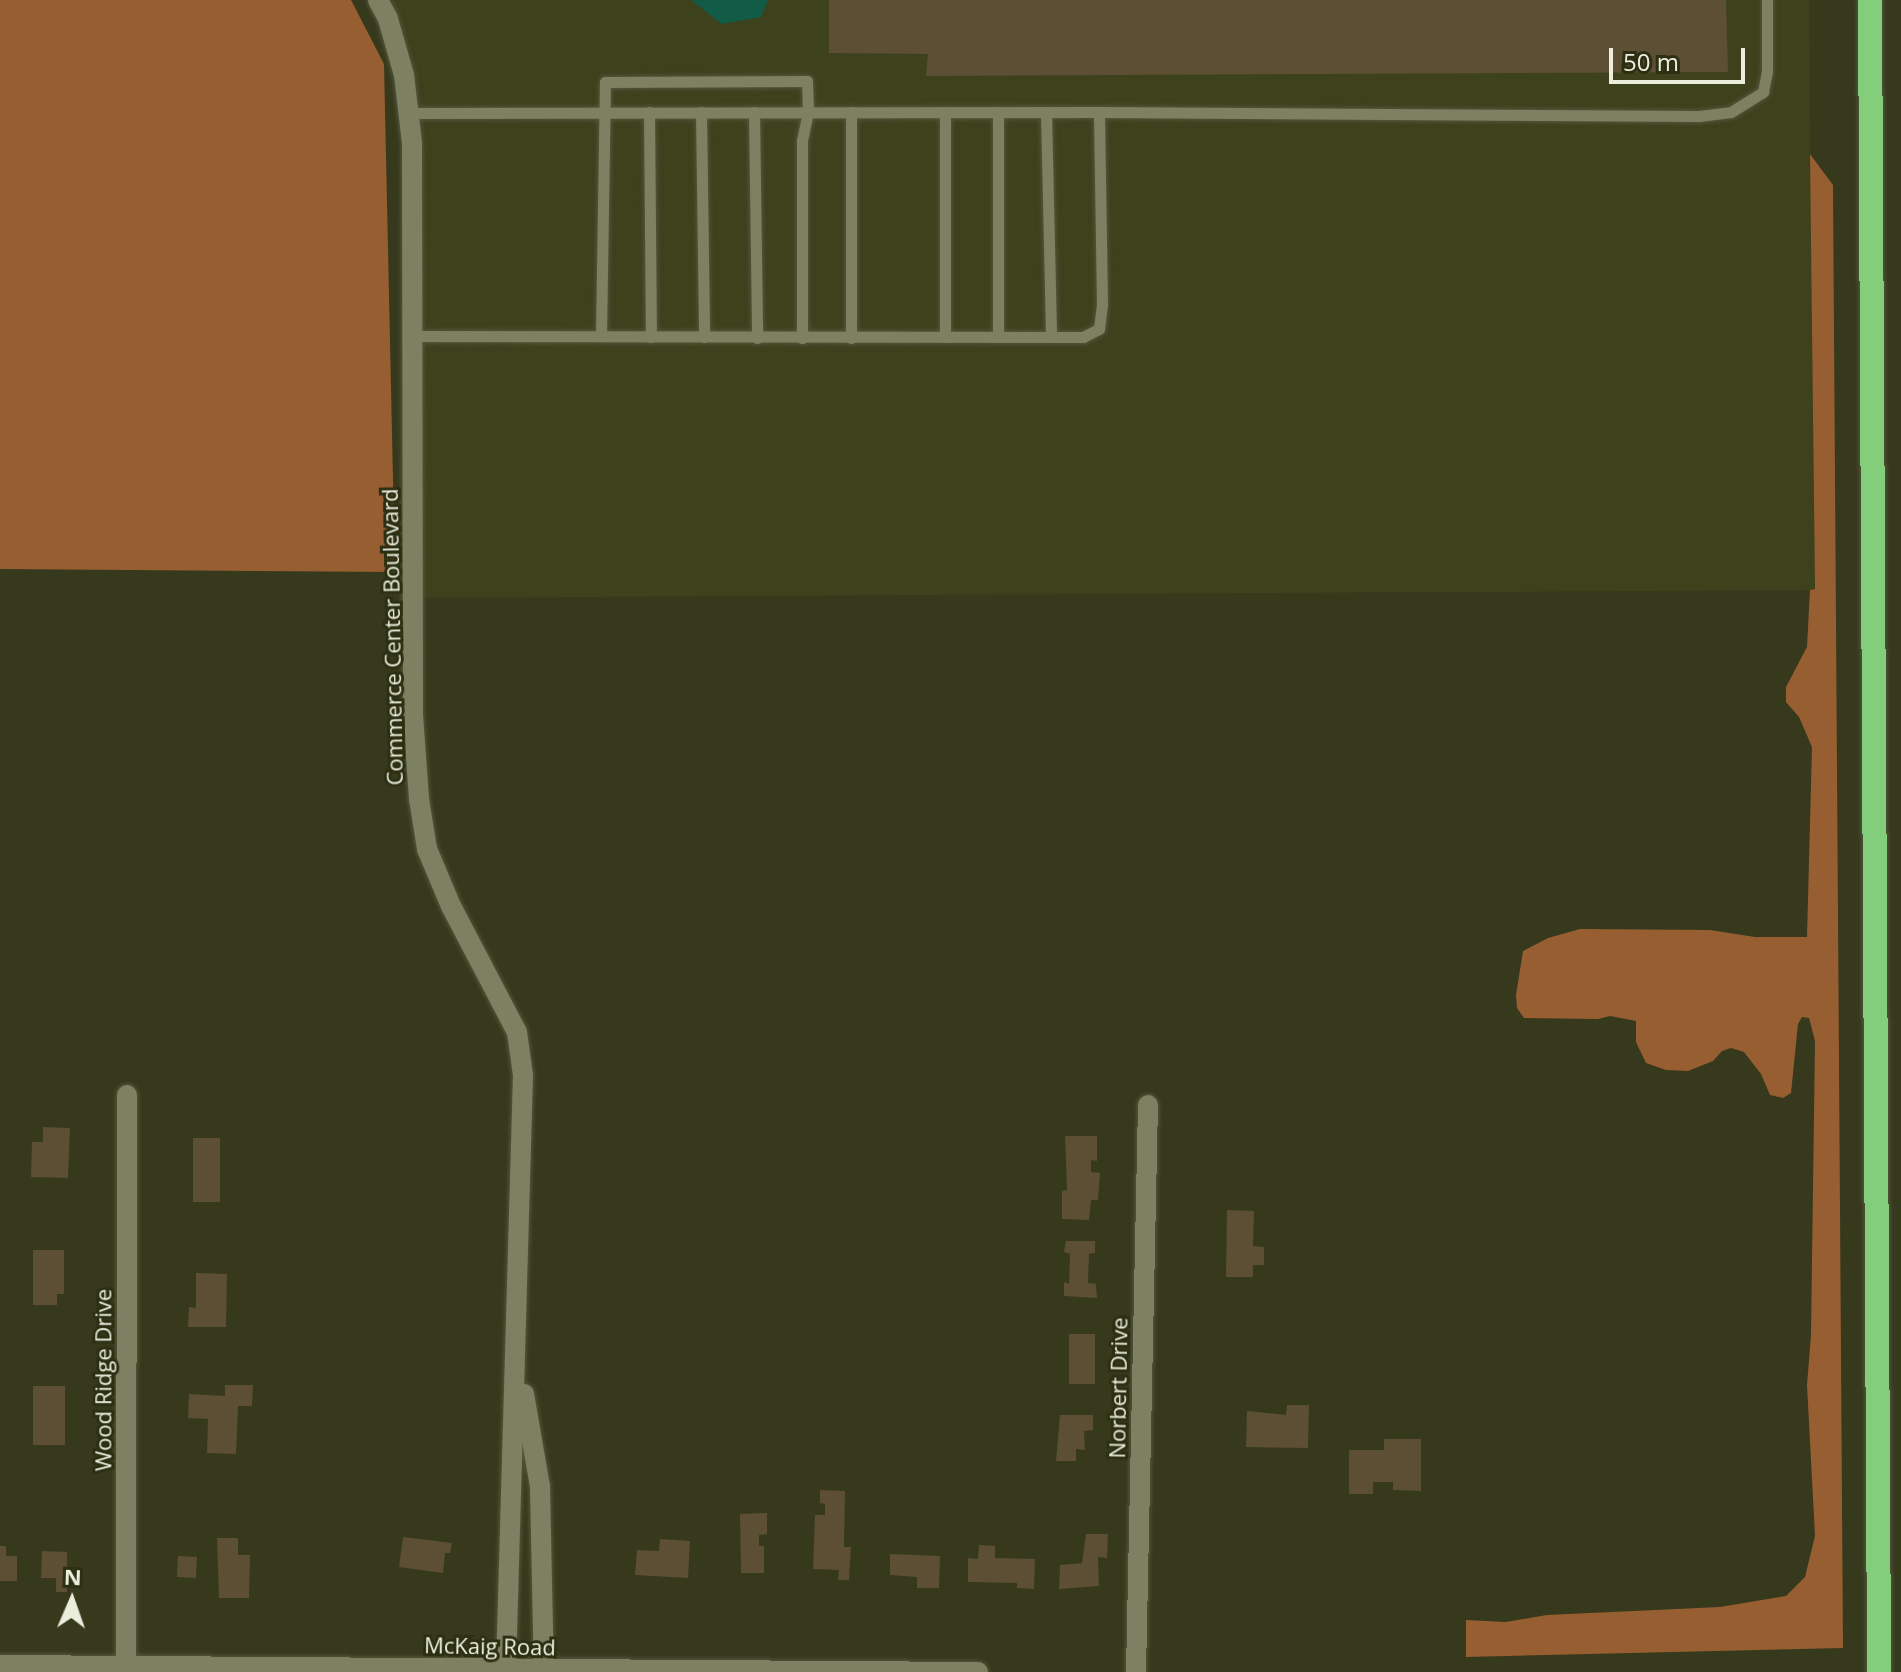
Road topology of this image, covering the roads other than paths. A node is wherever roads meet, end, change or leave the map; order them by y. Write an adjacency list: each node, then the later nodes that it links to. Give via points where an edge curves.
1 (378, 0): 14 (street, Commerce Center Boulevard, via 404,75)
2 (1767, 0): 13 (lane, via 1763,92 1731,112)
3 (1870, 0): 34 (highway)
4 (604, 112): 5 (lane); 8 (lane, via 605,82 807,81); 14 (lane); 16 (lane)
5 (649, 112): 6 (lane); 17 (lane)
6 (701, 112): 7 (lane); 18 (lane)
7 (754, 112): 8 (lane); 22 (lane)
8 (808, 112): 9 (lane); 23 (lane, via 802,140)
9 (851, 112): 10 (lane); 24 (lane)
10 (945, 112): 11 (lane); 19 (lane)
11 (998, 112): 12 (lane); 20 (lane)
12 (1046, 112): 13 (lane); 21 (lane)
13 (1099, 112): 21 (lane, via 1099,329 1083,337)
14 (408, 113): 15 (street, Commerce Center Boulevard)
15 (412, 336): 16 (lane); 27 (street, Commerce Center Boulevard, via 413,715 419,799 427,849 517,1032 524,1120)
16 (601, 336): 17 (lane)
17 (651, 337): 18 (lane)
18 (704, 337): 22 (lane)
19 (945, 337): 20 (lane); 24 (lane)
20 (998, 337): 21 (lane)
21 (1051, 337)
22 (757, 338): 23 (lane)
23 (802, 338): 24 (lane)
24 (851, 338)
25 (127, 1095): 29 (street, Wood Ridge Drive)
26 (1148, 1105): 33 (street, Norbert Drive)
27 (517, 1351): 30 (street, Commerce Center Boulevard); 31 (street, Commerce Center Boulevard, via 540,1487)
28 (0, 1665): 29 (street, McKaig Road)
29 (126, 1666): 30 (street, McKaig Road)
30 (506, 1669): 31 (street, McKaig Road)
31 (544, 1671): 32 (street, McKaig Road)
32 (978, 1672)
33 (1136, 1672)
34 (1879, 1672)

